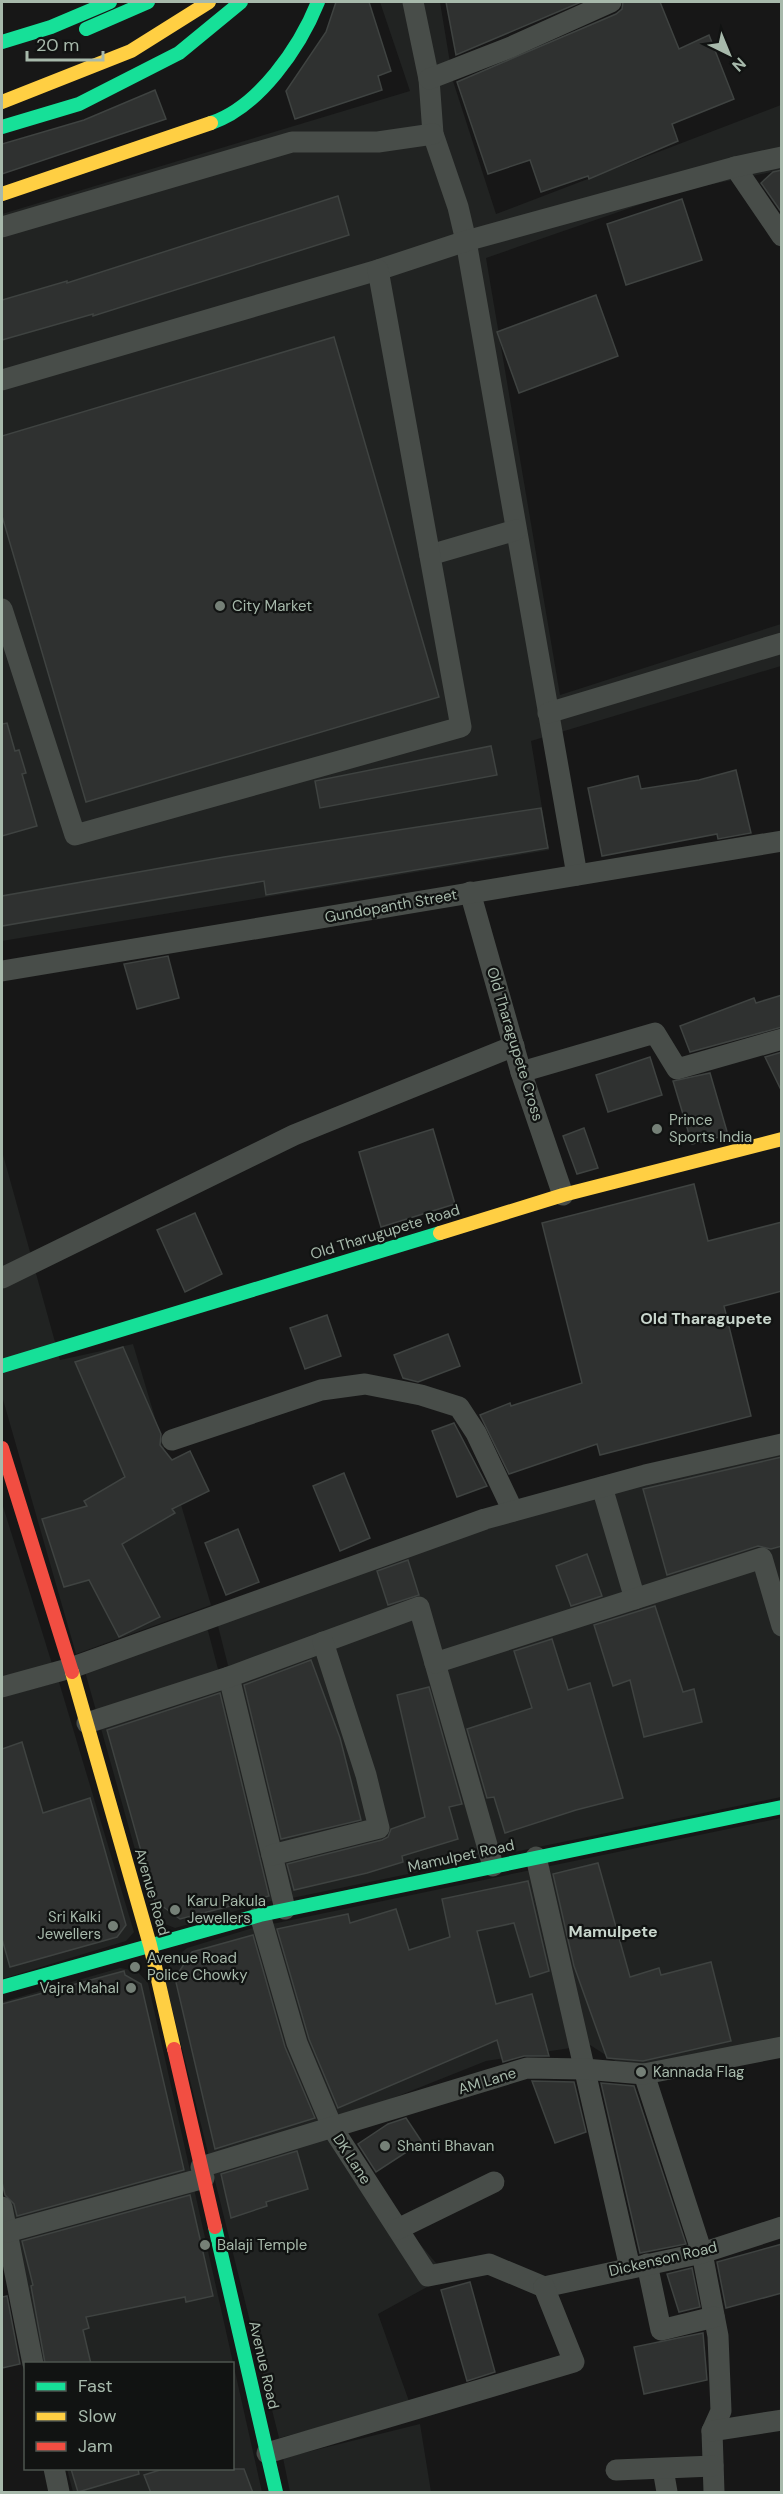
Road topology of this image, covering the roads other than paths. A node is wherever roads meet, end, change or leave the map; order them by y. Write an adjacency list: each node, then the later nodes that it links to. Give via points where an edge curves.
1 (110, 2): 9 (main road)
2 (209, 2): 11 (main road, via 131,51)
3 (241, 2): 12 (main road, via 179,53 79,104)
4 (318, 2): 16 (main road, via 310,22 265,88 224,118)
5 (413, 2): 10 (street)
6 (611, 2): 10 (street)
7 (152, 10): 8 (main road)
8 (76, 33)
9 (2, 42)
10 (429, 79): 13 (street)
11 (2, 102)
12 (2, 127)
13 (434, 134): 17 (street, via 378,142 292,142); 19 (street)
14 (782, 158): 15 (street)
15 (735, 167): 18 (street); 19 (street)
16 (2, 194)
17 (2, 227)
18 (782, 236)
19 (466, 241): 20 (street); 22 (street)
20 (378, 270): 21 (street); 23 (street)
21 (2, 380)
22 (516, 530): 23 (street); 26 (street)
23 (430, 555): 24 (street, via 460,727 75,835)
24 (2, 609)
25 (782, 643): 26 (street)
26 (548, 713): 28 (street)
27 (782, 841): 28 (street, Gundopanth Street)
28 (577, 875): 29 (street, Gundopanth Street)
29 (470, 892): 30 (street, Gundopanth Street); 32 (street, Old Tharagupete Cross)
30 (2, 971)
31 (782, 1039): 33 (street, via 677,1069 655,1034)
32 (514, 1046): 33 (street, Old Tharagupete Cross); 36 (street, via 294,1135)
33 (521, 1072): 35 (street, Old Tharagupete Cross)
34 (782, 1139): 35 (main road, Old Tharugupete Road)
35 (563, 1195): 37 (main road, Old Tharugupete Road)
36 (2, 1278)
37 (2, 1366)
38 (172, 1440): 42 (street, via 321,1390 365,1384 421,1395 459,1407 476,1433)
39 (782, 1444): 41 (street)
40 (2, 1448): 47 (main road, Avenue Road)
41 (602, 1487): 42 (street); 43 (street)
42 (513, 1511): 47 (street)
43 (635, 1599): 44 (street, via 762,1558); 46 (street)
44 (782, 1626)
45 (323, 1642): 46 (street, via 419,1607); 48 (street); 52 (street, via 379,1828)
46 (435, 1662): 54 (street)
47 (71, 1668): 49 (street); 50 (main road, Avenue Road)
48 (229, 1677): 50 (street); 52 (street)
49 (2, 1687)
50 (87, 1723): 57 (main road, Avenue Road)
51 (782, 1807): 53 (main road, Mamulpet Road)
52 (272, 1855): 55 (street)
53 (536, 1857): 54 (main road, Mamulpet Road); 60 (street)
54 (493, 1866): 55 (main road, Mamulpet Road)
55 (285, 1909): 56 (main road, Mamulpet Road)
56 (260, 1915): 57 (main road, Mamulpet Road); 62 (street, DK Lane, via 297,2043)
57 (150, 1945): 58 (main road, Mamulpet Road); 63 (main road, Avenue Road)
58 (2, 1987)
59 (782, 2048): 61 (street, AM Lane)
60 (584, 2069): 61 (street, AM Lane); 62 (street, AM Lane, via 527,2068); 70 (street)
61 (644, 2074): 69 (street)
62 (333, 2129): 63 (street, AM Lane); 67 (street, DK Lane)
63 (202, 2173): 68 (street, AM Lane); 77 (main road, Avenue Road)
64 (494, 2182): 67 (street)
65 (2, 2207): 68 (street)
66 (782, 2227): 69 (street, Dickenson Road)
67 (398, 2229): 72 (street, DK Lane, via 428,2276 489,2264)
68 (7, 2232): 71 (street)
69 (702, 2253): 70 (street, Dickenson Road); 73 (street)
70 (638, 2266): 72 (street, Dickenson Road); 73 (street, via 662,2330)
71 (9, 2279): 74 (street)
72 (544, 2287): 77 (street, via 574,2362)
73 (714, 2317): 76 (street, via 722,2411)
74 (32, 2362)
75 (782, 2420): 76 (street)
76 (712, 2431): 78 (street)
77 (267, 2453): 83 (main road, Avenue Road)
78 (713, 2466): 79 (street); 85 (street)
79 (663, 2469): 81 (street); 84 (street)
80 (54, 2470): 82 (street)
81 (616, 2470)
82 (59, 2493)
83 (276, 2493)
84 (667, 2493)
85 (714, 2493)

